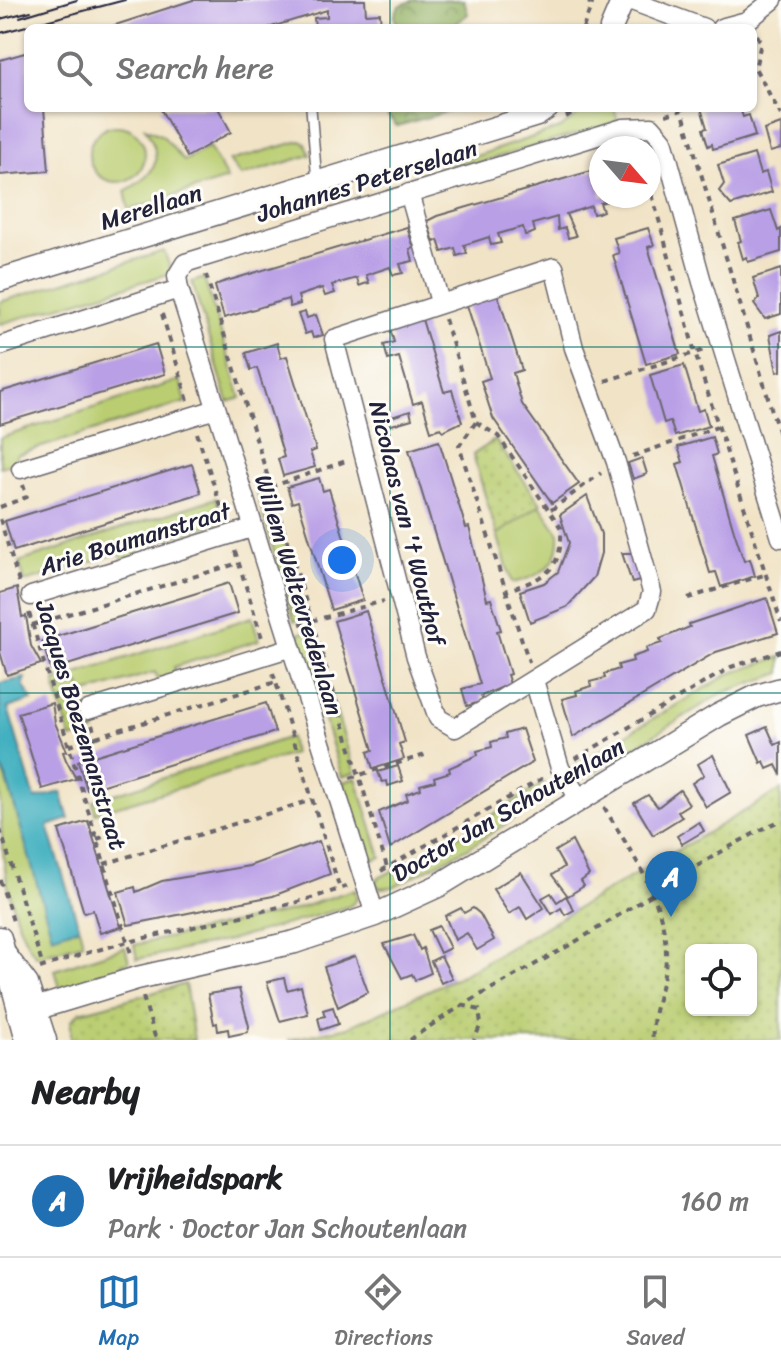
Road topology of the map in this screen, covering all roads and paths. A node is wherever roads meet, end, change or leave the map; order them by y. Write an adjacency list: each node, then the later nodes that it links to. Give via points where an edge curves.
1 (583, 0): 5 (path, via 592,4)
2 (623, 0): 6 (street)
3 (629, 0): 7 (street)
4 (773, 0): 8 (street)
5 (584, 24)
6 (613, 24)
7 (693, 24)
8 (736, 24)
9 (757, 36): 10 (path)
10 (757, 57)
11 (757, 73): 16 (path)
12 (311, 112): 18 (lane)
13 (541, 112): 18 (street, Merellaan)
14 (673, 112): 17 (path)
15 (682, 112): 35 (path)
16 (781, 115)
17 (636, 125): 19 (street, Johannes Peterselaan); 26 (street, via 652,127 663,140)
18 (317, 182): 22 (street, Merellaan)
19 (409, 193): 21 (street, Johannes Peterselaan); 25 (street)
20 (656, 208): 28 (path)
21 (200, 258): 23 (street, via 185,263 177,276); 39 (path)
22 (0, 280)
23 (179, 289): 24 (street); 30 (street, Willem Weltevredenlaan)
24 (157, 296): 27 (street); 31 (path)
25 (440, 302): 29 (street, Nicolaas van 't Wouthof, via 554,267); 33 (path); 36 (street, Nicolaas van 't Wouthof, via 334,339)
26 (721, 345): 28 (path); 32 (street)
27 (0, 346)
28 (695, 353): 29 (path); 34 (path)
29 (588, 386): 37 (street, Nicolaas van 't Wouthof)
30 (216, 409): 31 (street); 40 (street, Willem Weltevredenlaan)
31 (192, 416): 38 (street); 45 (path)
32 (744, 418): 34 (path); 46 (street)
33 (476, 422): 42 (path, via 498,436); 49 (path, via 459,446)
34 (722, 426): 37 (path); 48 (path)
35 (781, 441)
36 (367, 454): 39 (path); 50 (street, Nicolaas van 't Wouthof)
37 (616, 462): 42 (path); 60 (street, Nicolaas van 't Wouthof, via 652,592 647,609)
38 (21, 469): 41 (path, via 27,497)
39 (272, 487): 40 (path); 53 (path)
40 (243, 496): 44 (street, Willem Weltevredenlaan)
41 (0, 507)
42 (551, 510): 49 (path, via 561,528 559,558 545,575)
43 (0, 519): 51 (path, Jacques Boezemanstraat)
44 (252, 528): 45 (street, Arie Boumanstraat); 56 (street, Willem Weltevredenlaan)
45 (230, 536): 47 (path); 51 (street, Arie Boumanstraat)
46 (781, 538)
47 (239, 563): 55 (path); 59 (path)
48 (767, 574): 52 (path); 54 (path)
49 (506, 591): 60 (path)
50 (402, 596): 53 (path); 60 (street, Nicolaas van 't Wouthof, via 438,718 455,728)
51 (27, 598): 55 (path, Jacques Boezemanstraat)
52 (688, 598)
53 (310, 621): 56 (path); 68 (path)
54 (781, 622)
55 (32, 625): 65 (path, Jacques Boezemanstraat)
56 (283, 628): 57 (street, Willem Weltevredenlaan)
57 (289, 648): 59 (street); 69 (street, Willem Weltevredenlaan)
58 (781, 651): 67 (path, Doctor Jan Schoutenlaan, via 731,667)
59 (267, 655): 61 (path); 63 (street)
60 (534, 680): 67 (street)
61 (276, 682): 64 (path); 71 (path)
62 (781, 689): 70 (street, Doctor Jan Schoutenlaan, via 719,715)
63 (88, 710): 64 (path)
64 (96, 737): 65 (path)
65 (69, 746): 75 (path, Jacques Boezemanstraat)
66 (428, 754): 68 (path)
67 (560, 768): 70 (street); 77 (path, Doctor Jan Schoutenlaan)
68 (358, 775): 69 (path); 77 (path)
69 (333, 784): 78 (street, Willem Weltevredenlaan)
70 (587, 796): 80 (path); 81 (street, Doctor Jan Schoutenlaan, via 438,886)
71 (312, 800): 76 (path); 79 (path)
72 (781, 820): 80 (path)
73 (0, 829): 82 (path, Doctor Jan Schoutenlaan, via 40,968)
74 (109, 835): 75 (path)
75 (97, 839): 76 (path, Jacques Boezemanstraat)
76 (104, 864): 82 (path, Jacques Boezemanstraat)
77 (388, 868): 78 (path, Doctor Jan Schoutenlaan)
78 (363, 881): 79 (path, Doctor Jan Schoutenlaan); 81 (street, Willem Weltevredenlaan)
79 (340, 889): 82 (path, Doctor Jan Schoutenlaan, via 293,905)
80 (654, 893): 84 (path); 90 (path, via 666,956 651,1020)
81 (375, 915): 85 (street, Doctor Jan Schoutenlaan, via 295,942 137,978)
82 (128, 942)
83 (3, 947): 85 (street, via 27,984)
84 (462, 1005): 88 (path); 89 (path, via 479,1010 481,1024)
85 (27, 1011): 86 (street); 87 (street)
86 (27, 1040)
87 (45, 1040)
88 (410, 1040)
89 (474, 1040)
90 (653, 1040)

